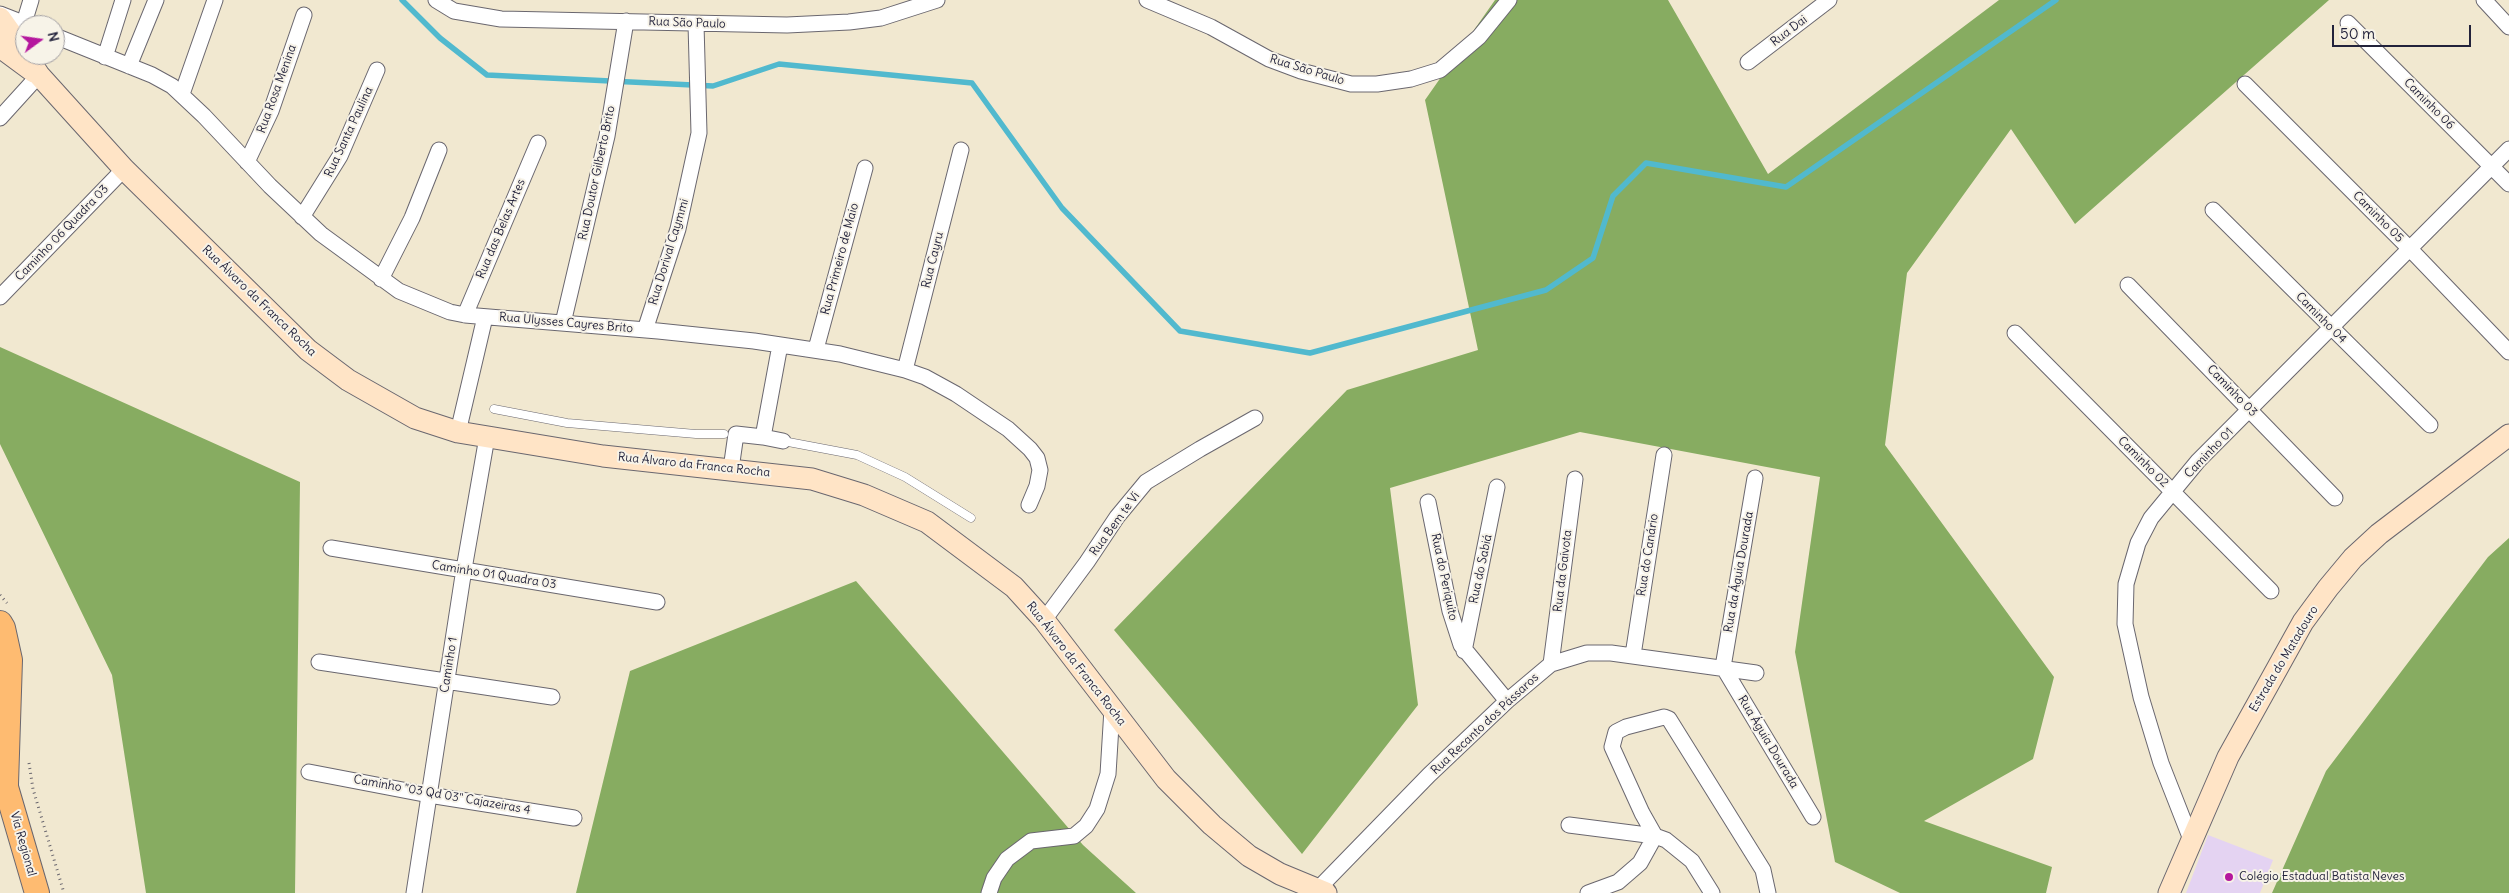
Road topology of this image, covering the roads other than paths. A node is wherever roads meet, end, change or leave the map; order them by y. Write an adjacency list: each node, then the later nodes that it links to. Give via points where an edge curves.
1 (31, 0): 13 (street)
2 (123, 0): 24 (street)
3 (156, 0): 27 (street)
4 (215, 0): 31 (street)
5 (436, 0): 11 (street, Rua São Paulo)
6 (937, 0): 19 (street, Rua São Paulo, via 897,14 849,22)
7 (1146, 0): 8 (street, Rua São Paulo, via 1211,27 1277,62 1351,84 1377,84 1440,70 1479,37)
8 (1509, 0)
9 (1830, 0): 25 (street, Rua Dai)
10 (2484, 0): 20 (street)
11 (455, 6): 17 (street, Rua São Paulo, via 501,19)
12 (0, 14): 16 (street)
13 (28, 15)
14 (304, 15): 37 (street, Rua Rosa Menina, via 270,111)
15 (0, 18): 21 (main road, Rua Álvaro da Franca Rocha)
16 (15, 20)
17 (626, 21): 19 (street, Rua São Paulo); 50 (street, Rua Doutor Gilberto Brito, via 606,136)
18 (2348, 23): 38 (street, Caminho 06)
19 (696, 24): 52 (street, Rua Dorival Caymmi, via 699,133 686,199)
20 (2509, 27)
21 (15, 39)
22 (65, 40): 24 (street, Rua Ulysses Cayres Brito)
23 (0, 47): 29 (main road, Rua Álvaro da Franca Rocha)
24 (105, 56): 27 (street, Rua Ulysses Cayres Brito)
25 (1748, 62)
26 (33, 65): 29 (main road, Rua Álvaro da Franca Rocha)
27 (129, 66): 31 (street, Rua Ulysses Cayres Brito, via 152,75)
28 (377, 70): 43 (street, Rua Santa Paulina, via 340,156)
29 (39, 75): 32 (street); 40 (main road, Rua Álvaro da Franca Rocha)
30 (2245, 84): 44 (street, Caminho 05)
31 (182, 94): 37 (street, Rua Ulysses Cayres Brito)
32 (0, 118)
33 (538, 143): 48 (street, Rua das Belas Artes)
34 (2509, 149): 38 (street, Caminho 01)
35 (439, 150): 45 (street, via 412,218)
36 (961, 150): 57 (street, Rua Cayru)
37 (247, 162): 43 (street, Rua Ulysses Cayres Brito)
38 (2491, 166): 41 (street, Caminho 06); 44 (street, Caminho 01)
39 (865, 168): 55 (street, Rua Primeiro de Maio)
40 (124, 169): 47 (street, Caminho 06 Quadra 03); 62 (main road, Rua Álvaro da Franca Rocha, via 308,350 377,398 415,418)
41 (2509, 184)
42 (2213, 210): 51 (street, Caminho 04)
43 (302, 217): 45 (street, Rua Ulysses Cayres Brito)
44 (2410, 249): 51 (street, Caminho 01); 56 (street, Caminho 05)
45 (381, 279): 48 (street, Rua Ulysses Cayres Brito, via 399,291)
46 (2128, 285): 59 (street, Caminho 03)
47 (0, 297)
48 (465, 316): 49 (street, Rua Ulysses Cayres Brito)
49 (485, 317): 50 (street, Rua Ulysses Cayres Brito); 62 (street)
50 (563, 323): 52 (street, Rua Ulysses Cayres Brito)
51 (2332, 329): 59 (street, Caminho 01); 61 (street, Caminho 04)
52 (645, 330): 54 (street, Rua Ulysses Cayres Brito)
53 (2015, 333): 73 (street, Caminho 02)
54 (780, 345): 55 (street, Rua Ulysses Cayres Brito); 66 (street)
55 (816, 349): 57 (street, Rua Ulysses Cayres Brito)
56 (2509, 352)
57 (905, 370): 76 (street, Rua Ulysses Cayres Brito, via 956,394 1001,424 1030,449 1040,470)
58 (494, 409): 63 (lane, via 567,422)
59 (2251, 410): 73 (street, Caminho 01); 74 (street, Caminho 03)
60 (1255, 418): 83 (street, Rua Bem te Vi, via 1146,482 1117,517)
61 (2430, 425)
62 (458, 432): 65 (main road, Rua Álvaro da Franca Rocha)
63 (730, 434): 66 (street); 69 (street)
64 (2509, 435): 101 (main road, Estrada do Matadouro, via 2379,534 2328,588 2303,622 2228,757)
65 (487, 437): 69 (main road, Rua Álvaro da Franca Rocha, via 602,456); 79 (street, Caminho 1)
66 (763, 437): 67 (street)
67 (783, 441): 77 (lane, via 857,455 905,477)
68 (1664, 455): 85 (street, Rua do Canário)
69 (731, 469): 83 (main road, Rua Álvaro da Franca Rocha, via 812,479 864,495 927,522 1014,587)
70 (1755, 478): 88 (street, Rua da Águia Dourada)
71 (1575, 479): 87 (street, Rua da Gaivota)
72 (1497, 487): 84 (street, Rua do Sabiá)
73 (2172, 492): 80 (street, Caminho 02); 101 (street, Caminho 01, via 2151,518 2138,543 2126,584 2125,624 2141,697 2161,763)
74 (2335, 498)
75 (1428, 502): 84 (street, Rua do Periquito, via 1450,611)
76 (1029, 505)
77 (971, 518)
78 (331, 548): 79 (street, Caminho 01 Quadra 03)
79 (464, 570): 81 (street, Caminho 01 Quadra 03); 90 (street, Caminho 1)
80 (2271, 591)
81 (657, 602)
82 (5, 617): 95 (main road, Via Regional, via 3,628 10,660)
83 (1044, 620): 93 (main road, Rua Álvaro da Franca Rocha)
84 (1464, 650): 92 (street, Rua do Periquito)
85 (1633, 655): 87 (street, Rua Recanto dos Pássaros, via 1587,653); 88 (street, Rua Recanto dos Pássaros)
86 (319, 662): 90 (street)
87 (1551, 664): 92 (street, Rua Recanto dos Pássaros)
88 (1723, 667): 89 (street, Rua Recanto dos Pássaros); 97 (street, Rua Águia Dourada)
89 (1756, 673)
90 (447, 680): 91 (street); 96 (street, Caminho 1)
91 (552, 697)
92 (1507, 701): 102 (street, Rua Recanto dos Pássaros, via 1429,775)
93 (1112, 709): 102 (main road, Rua Álvaro da Franca Rocha, via 1166,779 1212,825 1249,856); 105 (street, via 1108,774 1098,808 1086,826 1074,836 1031,841 1007,859 994,878)
94 (309, 772): 96 (street, Caminho "03 Qd 03" Cajazeiras 4)
95 (3, 775): 103 (main road, Via Regional)
96 (430, 795): 98 (street, Caminho "03 Qd 03" Cajazeiras 4); 104 (street, Caminho 1)
97 (1813, 817)
98 (574, 818)
99 (1569, 825): 100 (street)
100 (1656, 836): 106 (street, via 1640,864 1618,882); 107 (street, via 1684,853 1700,871); 108 (street, via 1612,747 1616,732 1664,718 1670,719 1763,870)
101 (2192, 842): 109 (main road, Estrada do Matadouro)
102 (1321, 892)
103 (37, 893)
104 (414, 893)
105 (989, 893)
106 (1588, 893)
107 (1712, 893)
108 (1768, 893)
109 (2170, 893)

